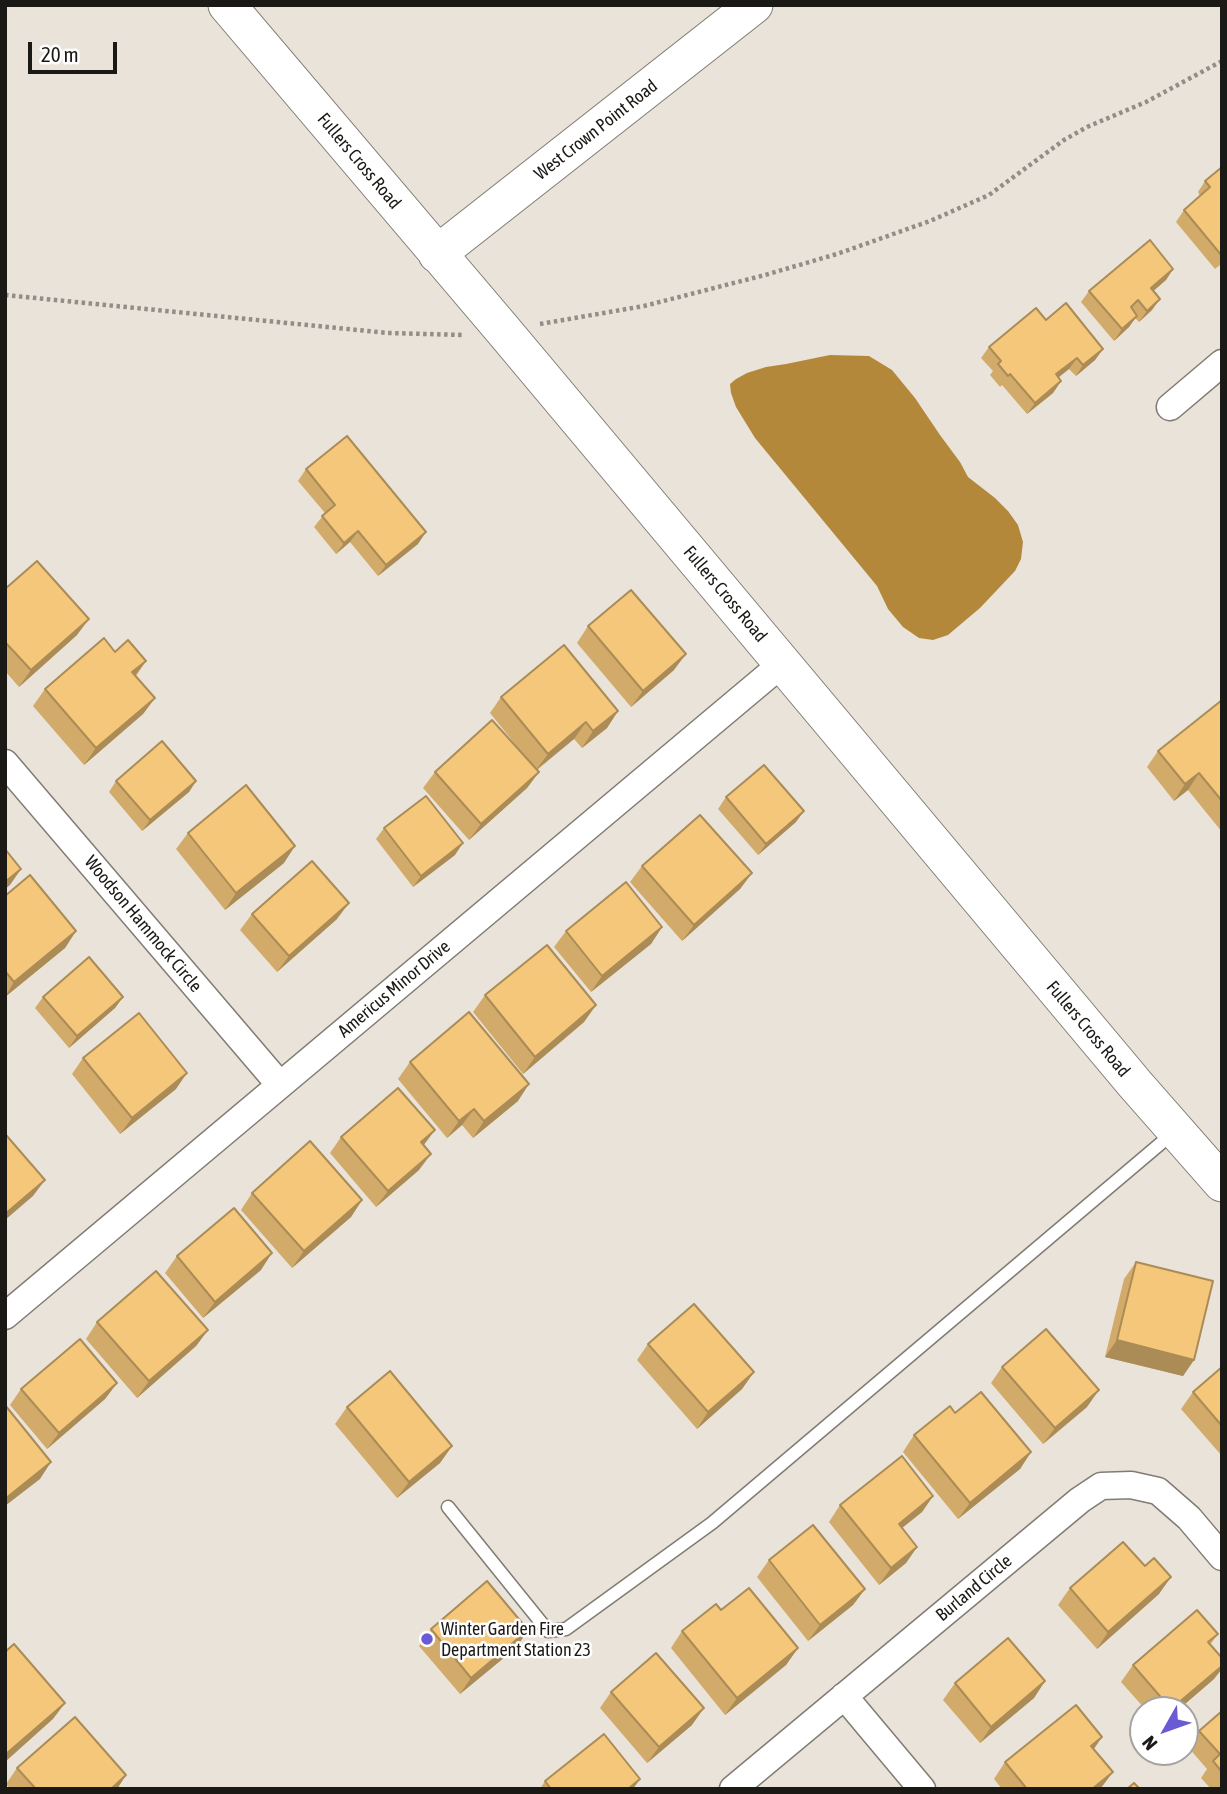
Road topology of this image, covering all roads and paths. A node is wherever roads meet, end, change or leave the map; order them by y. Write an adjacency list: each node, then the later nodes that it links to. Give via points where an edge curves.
1 (227, 5): 4 (street, Fullers Cross Road)
2 (754, 5): 4 (street, West Crown Point Road)
3 (1222, 61): 6 (path, via 1087,127 989,195 930,221 765,275 644,306)
4 (437, 254): 10 (street, Fullers Cross Road)
5 (5, 295): 7 (path, via 388,333)
6 (548, 322)
7 (474, 335)
8 (1222, 363): 9 (street)
9 (1170, 407)
10 (783, 663): 12 (street, Americus Minor Drive); 13 (street, Fullers Cross Road)
11 (5, 763): 12 (street, Woodson Hammock Circle)
12 (280, 1085): 15 (street, Americus Minor Drive)
13 (1176, 1131): 14 (street, Fullers Cross Road); 16 (lane, via 712,1523 566,1629 548,1631)
14 (1222, 1182)
15 (5, 1316)
16 (448, 1507)
17 (1222, 1558): 18 (street, Burland Circle, via 1189,1518 1158,1492 1131,1485 1101,1486)
18 (844, 1696): 19 (street, Burland Circle); 20 (street)
19 (733, 1789)
20 (922, 1789)

